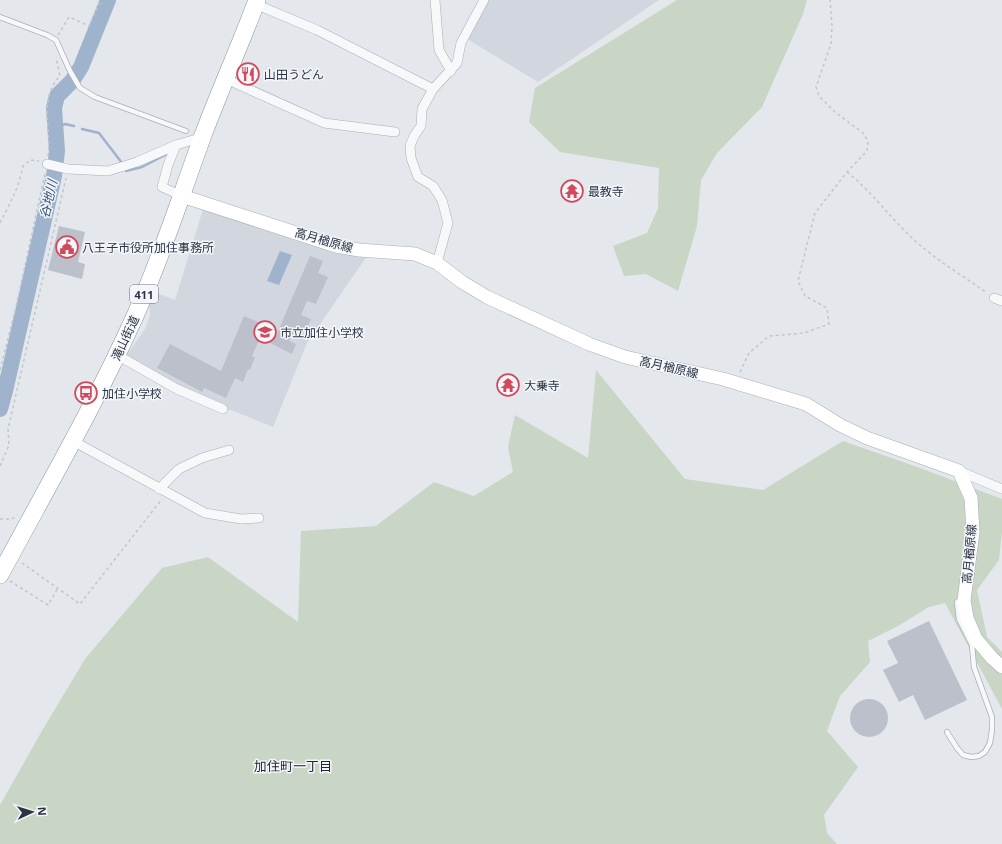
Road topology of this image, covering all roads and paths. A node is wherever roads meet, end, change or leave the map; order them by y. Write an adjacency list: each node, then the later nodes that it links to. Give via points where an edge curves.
1 (101, 0): 7 (path)
2 (435, 0): 8 (street, via 439,50)
3 (484, 0): 8 (street, via 461,43 457,63)
4 (830, 0): 18 (path, via 831,44 816,87 819,96 863,133 868,141 867,151)
5 (256, 1): 10 (highway, 滝山街道 / 411); 11 (street)
6 (0, 17): 12 (lane, via 52,37 80,88 96,97)
7 (89, 26)
8 (451, 71): 11 (street)
9 (60, 76): 16 (path, via 50,90 48,100)
10 (226, 79): 13 (street, via 324,124); 14 (highway, 滝山街道 / 411)
11 (434, 89): 21 (street, via 422,109 421,126 410,146 411,158 418,177 433,186 442,200 448,223)
12 (186, 131)
13 (395, 132)
14 (203, 137): 15 (street); 19 (highway, 滝山街道 / 411)
15 (176, 145): 17 (street, via 108,171); 19 (street, via 162,187)
16 (48, 164): 17 (street); 20 (path, via 30,160 22,166 20,181); 24 (path)
17 (66, 169): 29 (path, via 8,429 9,445)
18 (847, 172): 22 (path, via 861,182 912,238); 25 (path, via 815,213 798,281 805,296 827,308 829,324 804,333 769,336 749,353)
19 (182, 196): 21 (main road, 高月楢原線, via 336,246 415,254); 23 (highway, 滝山街道 / 411, via 136,314)
20 (0, 222)
21 (438, 264): 25 (main road, 高月楢原線, via 487,297 589,344 625,357)
22 (998, 300)
23 (117, 355): 26 (street, via 177,389); 27 (highway, 滝山街道 / 411)
24 (0, 370)
25 (735, 382): 30 (main road, 高月楢原線, via 806,404 867,438)
26 (223, 409)
27 (73, 441): 32 (street); 36 (highway, 滝山街道 / 411)
28 (229, 450): 32 (street, via 202,458 179,469)
29 (0, 465)
30 (959, 471): 31 (street); 39 (main road, 高月楢原線, via 972,505 972,532)
31 (1002, 489)
32 (163, 491): 34 (street, via 205,513 241,519); 38 (path, via 80,604)
33 (18, 515): 35 (path, via 12,519)
34 (260, 518)
35 (0, 519)
36 (11, 555): 37 (highway, 滝山街道 / 411); 38 (path)
37 (3, 577): 38 (path, via 48,605)
38 (58, 588)
39 (964, 600): 40 (main road, 高月楢原線, via 967,618 976,639); 41 (lane, via 957,602 958,619 972,645 974,668 992,717 990,743 985,752 972,758 963,755 956,748)
40 (1002, 667)
41 (947, 732)

